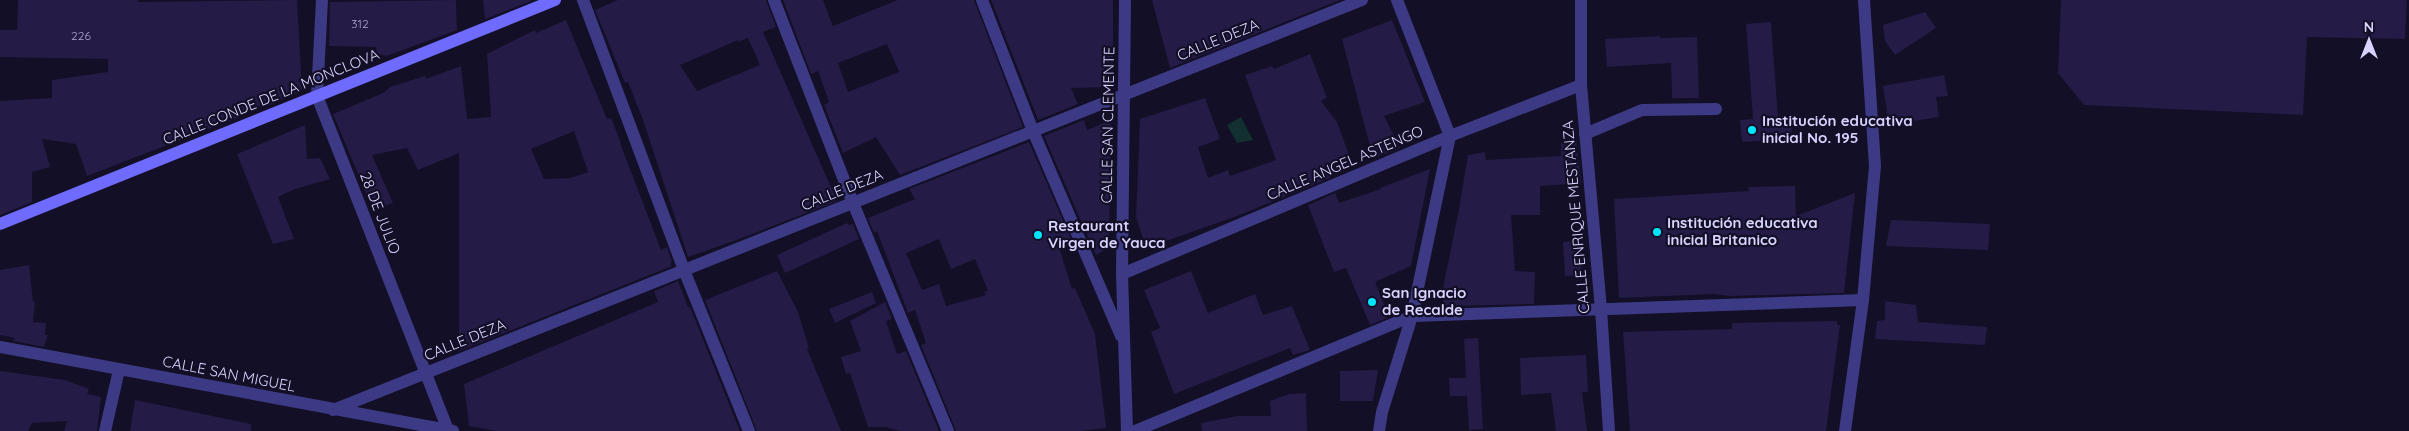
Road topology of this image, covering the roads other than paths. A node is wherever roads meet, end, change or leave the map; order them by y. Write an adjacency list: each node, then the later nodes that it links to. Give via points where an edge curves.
1 (322, 0): 13 (street, 28 DE JULIO)
2 (555, 0): 13 (street, CALLE CONDE DE LA MONCLOVA)
3 (583, 0): 20 (street)
4 (774, 0): 18 (street)
5 (982, 0): 15 (street)
6 (1126, 0): 12 (street, CALLE SAN CLEMENTE)
7 (1362, 0): 12 (street, CALLE DEZA)
8 (1397, 0): 17 (street)
9 (1581, 0): 11 (street, CALLE ENRIQUE MESTANZA)
10 (1864, 0): 22 (street, via 1875,166)
11 (1581, 85): 16 (street, CALLE ENRIQUE MESTANZA); 17 (street, CALLE ANGEL ASTENGO)
12 (1124, 95): 15 (street, CALLE DEZA); 21 (street, CALLE SAN CLEMENTE)
13 (317, 96): 19 (street, CALLE CONDE DE LA MONCLOVA); 28 (street, 28 DE JULIO)
14 (1716, 109): 16 (street, via 1642,110)
15 (1033, 131): 18 (street, CALLE DEZA); 25 (street)
16 (1585, 134): 23 (street, CALLE ENRIQUE MESTANZA)
17 (1450, 136): 21 (street, CALLE ANGEL ASTENGO); 24 (street)
18 (853, 203): 20 (street, CALLE DEZA); 33 (street)
19 (0, 224)
20 (684, 270): 28 (street, CALLE DEZA); 32 (street)
21 (1122, 274): 25 (street, CALLE SAN CLEMENTE)
22 (1863, 300): 23 (street); 38 (street)
23 (1601, 309): 24 (street); 37 (street, CALLE ENRIQUE MESTANZA)
24 (1412, 316): 35 (street); 36 (street)
25 (1124, 343): 34 (street, CALLE SAN CLEMENTE)
26 (0, 347): 27 (street, CALLE SAN MIGUEL)
27 (119, 370): 29 (street, CALLE SAN MIGUEL); 30 (street)
28 (425, 373): 29 (street, CALLE DEZA); 31 (street, 28 DE JULIO)
29 (333, 410): 31 (street, CALLE SAN MIGUEL)
30 (105, 431)
31 (450, 431)
32 (749, 431)
33 (948, 431)
34 (1127, 431)
35 (1135, 431)
36 (1379, 431)
37 (1609, 431)
38 (1846, 431)

